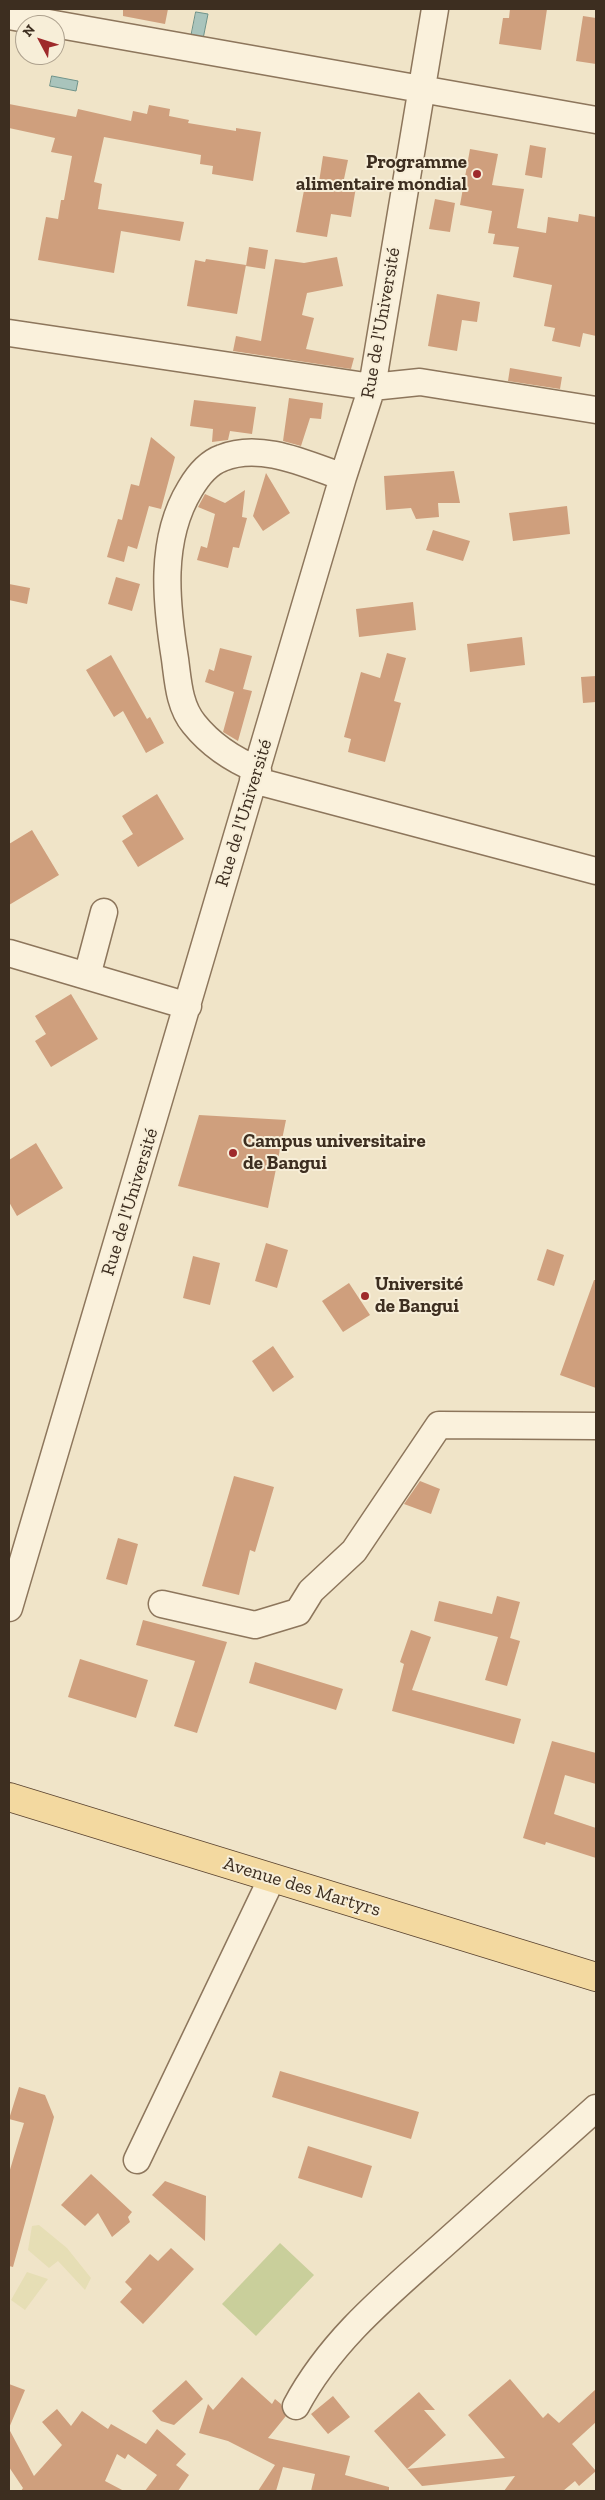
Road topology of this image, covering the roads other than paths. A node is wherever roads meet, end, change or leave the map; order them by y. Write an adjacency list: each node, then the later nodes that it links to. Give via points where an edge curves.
1 (435, 9): 3 (street, Rue de l'Université)
2 (9, 16): 3 (street)
3 (420, 90): 4 (street); 6 (street, Rue de l'Université)
4 (596, 120)
5 (9, 333): 6 (street)
6 (372, 387): 7 (street, via 420,382); 8 (street, Rue de l'Université)
7 (596, 410)
8 (343, 477): 9 (street, Rue de l'Université); 9 (street, via 290,459 254,452 221,458 198,476 178,508 169,544 166,605 181,701 193,723)
9 (255, 775): 10 (street); 14 (street, Rue de l'Université)
10 (596, 871)
11 (104, 912): 13 (street)
12 (9, 953): 13 (street)
13 (87, 976): 14 (street)
14 (188, 1006): 17 (street, Rue de l'Université)
15 (596, 1426): 16 (street, via 439,1425 354,1552 312,1591 298,1612 255,1624)
16 (162, 1604)
17 (9, 1608)
18 (9, 1797): 19 (main road, Avenue des Martyrs)
19 (272, 1878): 20 (main road, Avenue des Martyrs); 22 (street)
20 (596, 1977)
21 (596, 2108): 23 (street, via 368,2312 332,2350 308,2382)
22 (142, 2151): 22 (street, via 137,2160 154,2124 201,2027 210,2009 247,1931 175,2080 154,2124)
23 (296, 2406)

